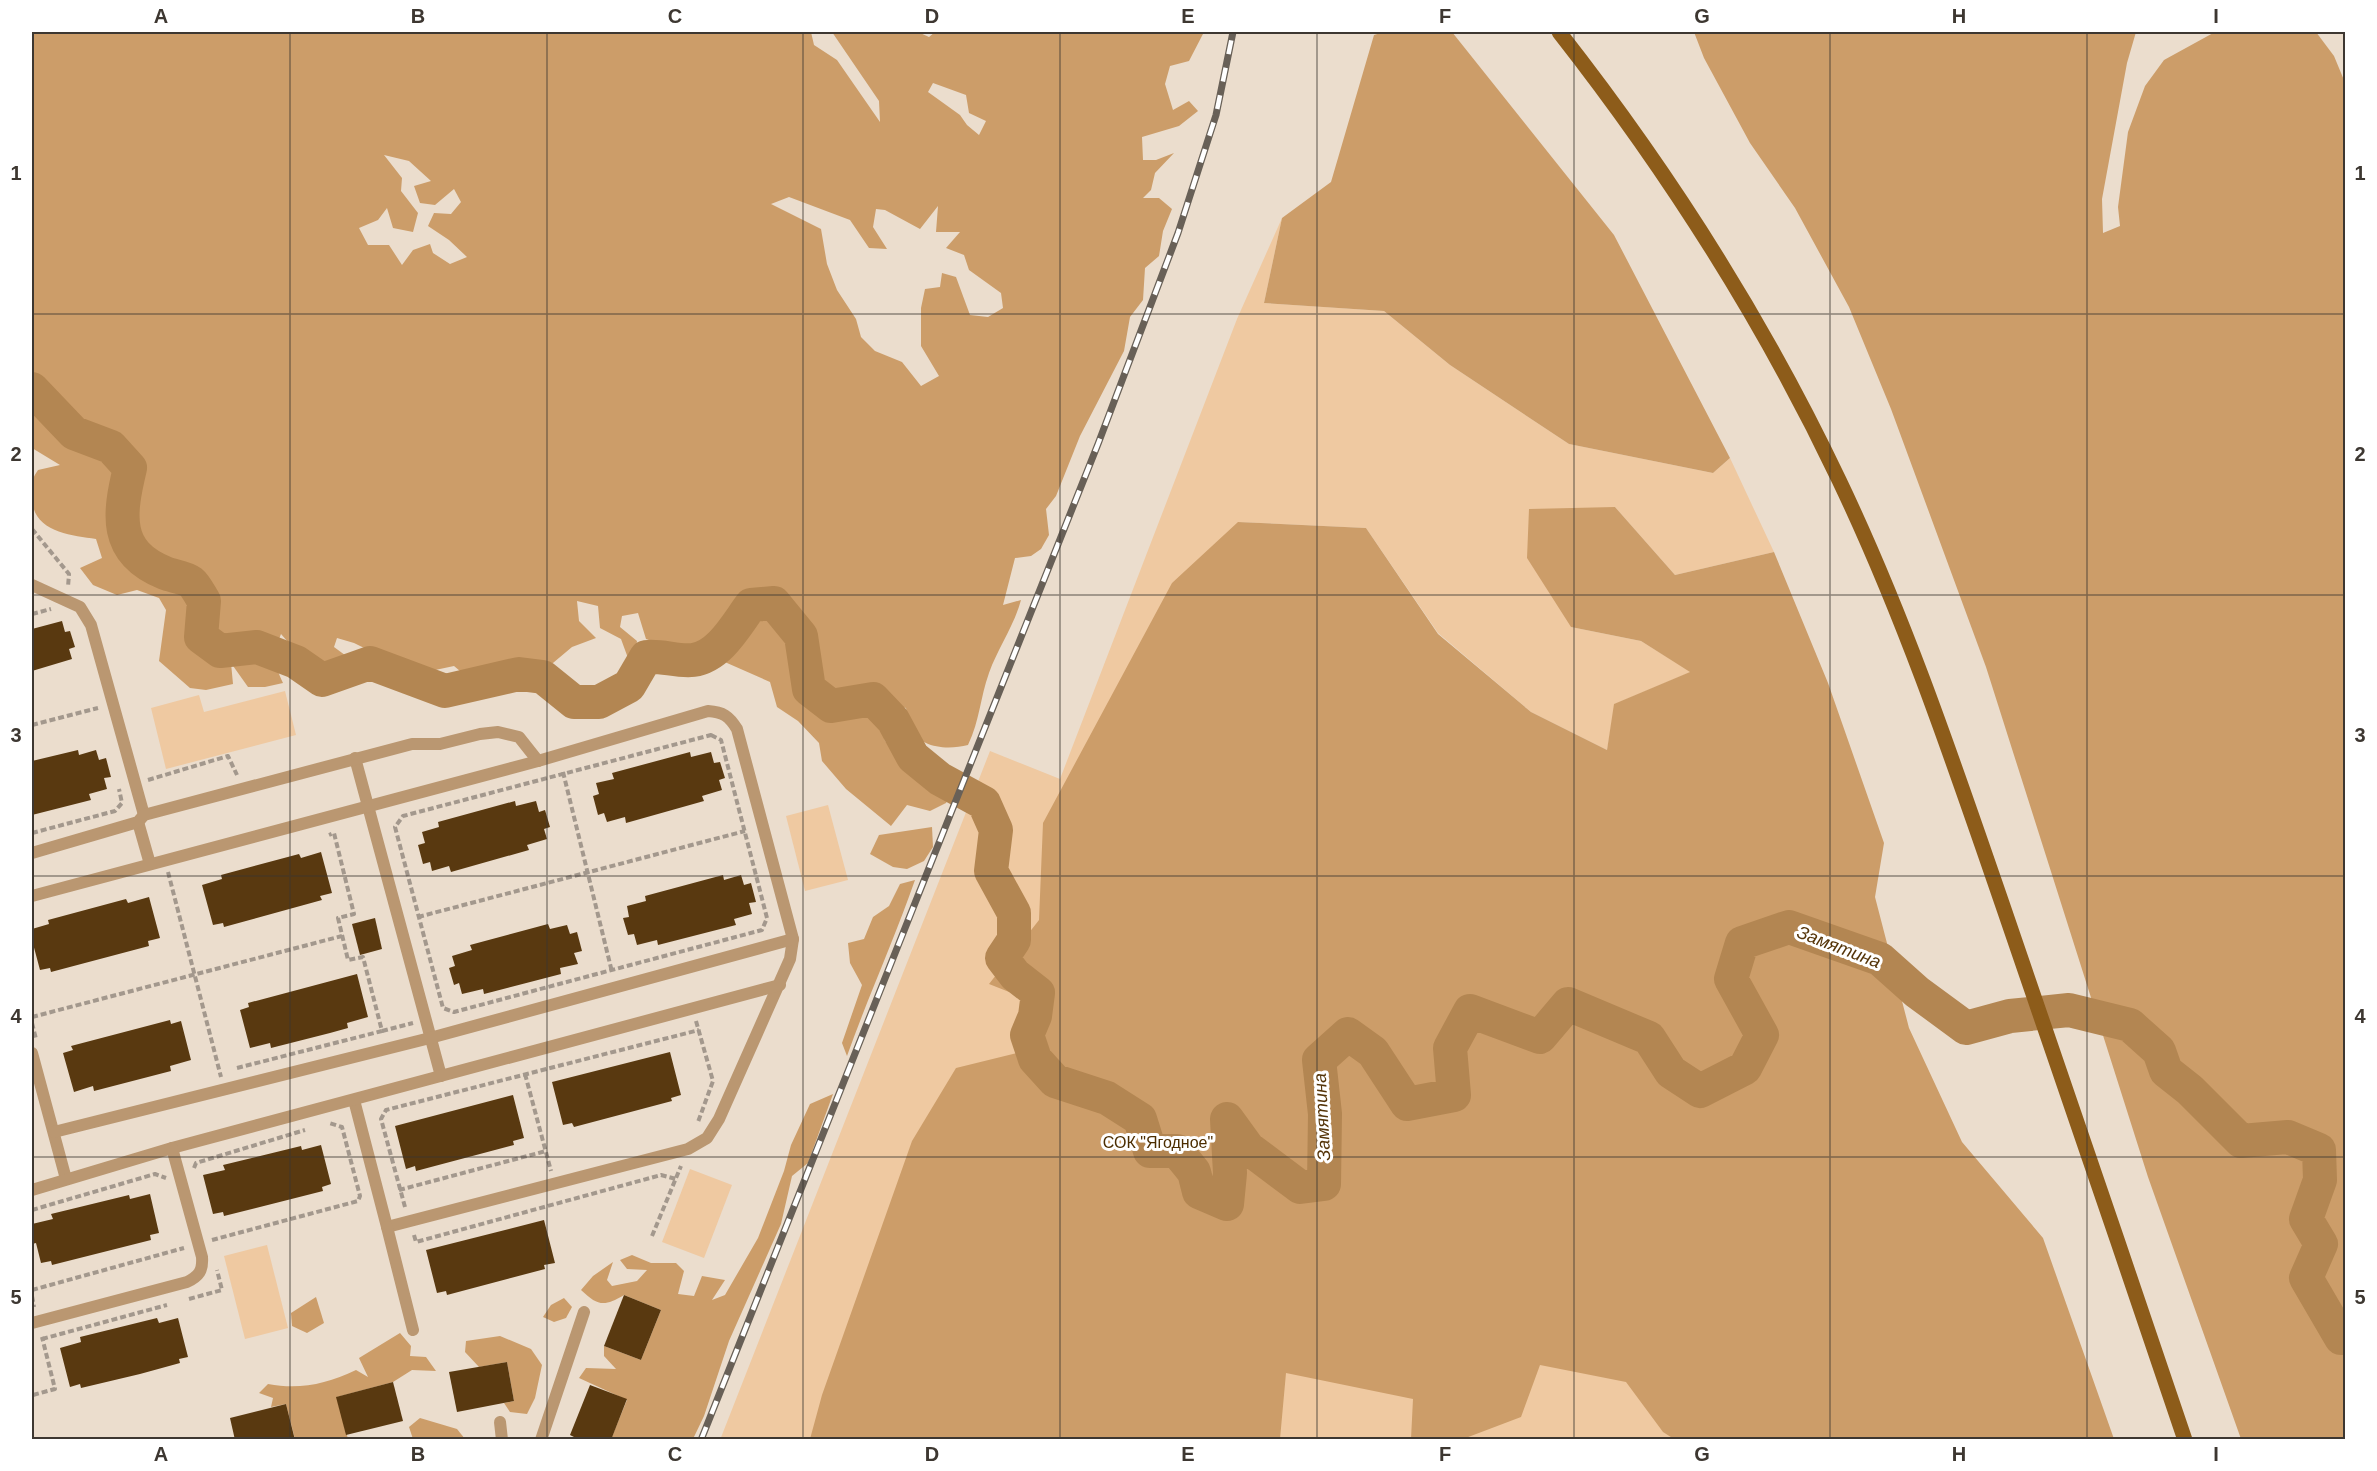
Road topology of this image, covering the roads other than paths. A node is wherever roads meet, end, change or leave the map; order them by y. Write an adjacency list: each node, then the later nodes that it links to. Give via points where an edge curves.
1 (1559, 32): 29 (main road, via 1618,106 1729,274 1840,481 1900,619 1951,754)
2 (32, 585): 3 (lane)
3 (49, 594): 4 (lane); 8 (lane, via 80,607 92,625)
4 (32, 598)
5 (355, 758): 6 (lane, via 412,744 440,744 498,732 519,738); 7 (lane); 8 (lane)
6 (538, 761): 7 (lane); 12 (lane, via 708,711 730,718 737,729)
7 (368, 806): 10 (lane); 14 (lane)
8 (141, 818): 9 (lane); 10 (lane)
9 (32, 853)
10 (150, 864): 11 (lane)
11 (32, 896)
12 (793, 939): 13 (lane); 14 (lane)
13 (780, 985): 16 (lane); 22 (lane, via 707,1138 688,1149)
14 (430, 1038): 16 (lane); 18 (lane)
15 (32, 1053): 18 (lane)
16 (441, 1076): 17 (lane)
17 (354, 1100): 19 (lane); 22 (lane)
18 (54, 1132): 20 (lane)
19 (172, 1148): 20 (lane); 24 (lane, via 202,1257 203,1268 196,1277)
20 (66, 1179): 21 (lane)
21 (32, 1190)
22 (387, 1227): 25 (lane)
23 (584, 1312): 28 (lane)
24 (35, 1322)
25 (413, 1330)
26 (500, 1422): 27 (lane)
27 (502, 1440)
28 (541, 1440)
29 (2185, 1440)

